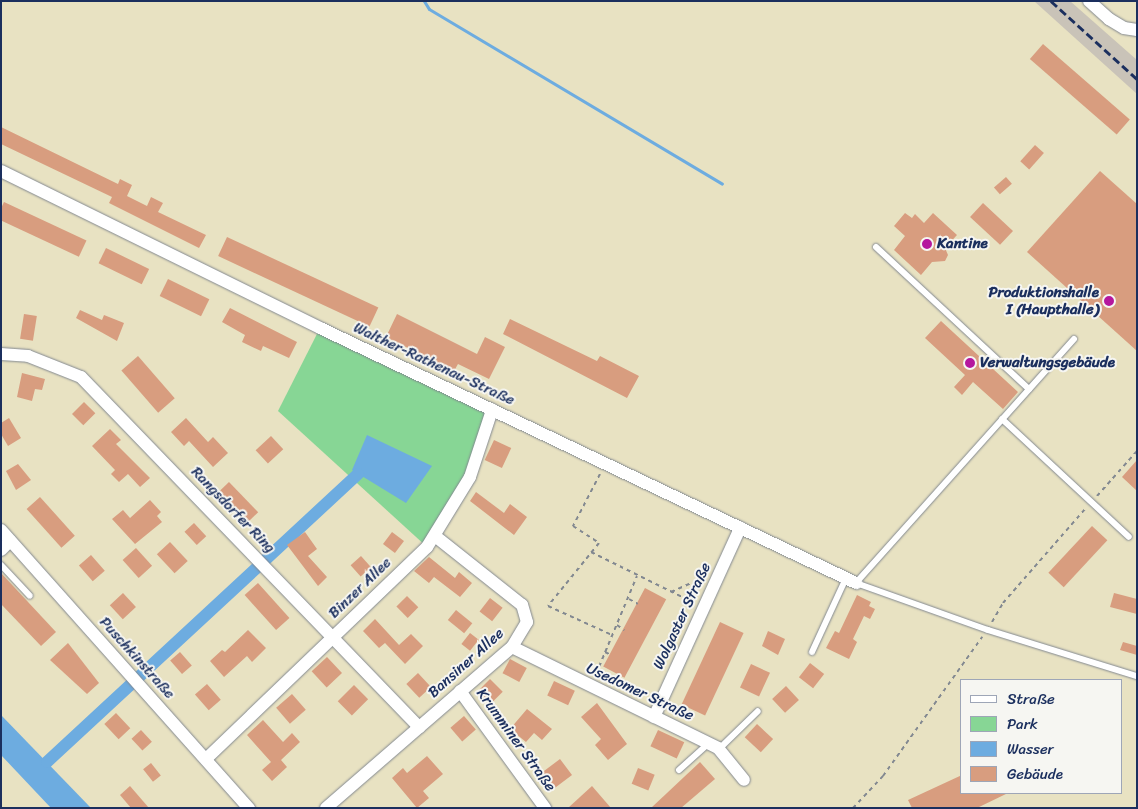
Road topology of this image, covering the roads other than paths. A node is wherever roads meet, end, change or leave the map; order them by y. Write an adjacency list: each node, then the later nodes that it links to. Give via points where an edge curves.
1 (1089, 1): 2 (street, via 1109,19 1124,28)
2 (1137, 30)
3 (1, 171): 8 (street, Walther-Rathenau-Straße)
4 (876, 247): 7 (lane)
5 (1074, 339): 7 (lane)
6 (1, 354): 18 (street, Rangsdorfer Ring, via 28,356 80,377)
7 (1029, 389): 9 (lane)
8 (492, 410): 10 (street, Walther-Rathenau-Straße); 12 (street, Binzer Allee, via 470,477)
9 (1002, 419): 13 (lane); 16 (lane)
10 (740, 528): 16 (street, Walther-Rathenau-Straße); 24 (street, Wolgaster Straße)
11 (1, 530): 14 (street, Puschkinstraße)
12 (436, 536): 18 (street, Binzer Allee); 19 (street, Bansiner Allee, via 522,606 526,622)
13 (1129, 537)
14 (6, 546): 27 (street, Puschkinstraße, via 129,672)
15 (1, 565): 17 (lane)
16 (851, 580): 20 (lane); 21 (lane, via 988,630)
17 (30, 596)
18 (332, 637): 25 (street, Rangsdorfer Ring); 27 (street, Binzer Allee)
19 (512, 647): 22 (street, Bansiner Allee); 24 (street, Usedomer Straße)
20 (812, 652)
21 (1137, 676)
22 (460, 691): 25 (street, Bansiner Allee); 32 (street, Krumminer Straße)
23 (758, 711): 26 (lane)
24 (654, 717): 26 (street, Usedomer Straße)
25 (419, 727): 31 (street, Bansiner Allee)
26 (714, 746): 28 (lane); 29 (street, Usedomer Straße)
27 (206, 759): 30 (street, Puschkinstraße)
28 (679, 770)
29 (744, 780)
30 (249, 808)
31 (326, 808)
32 (545, 808)

